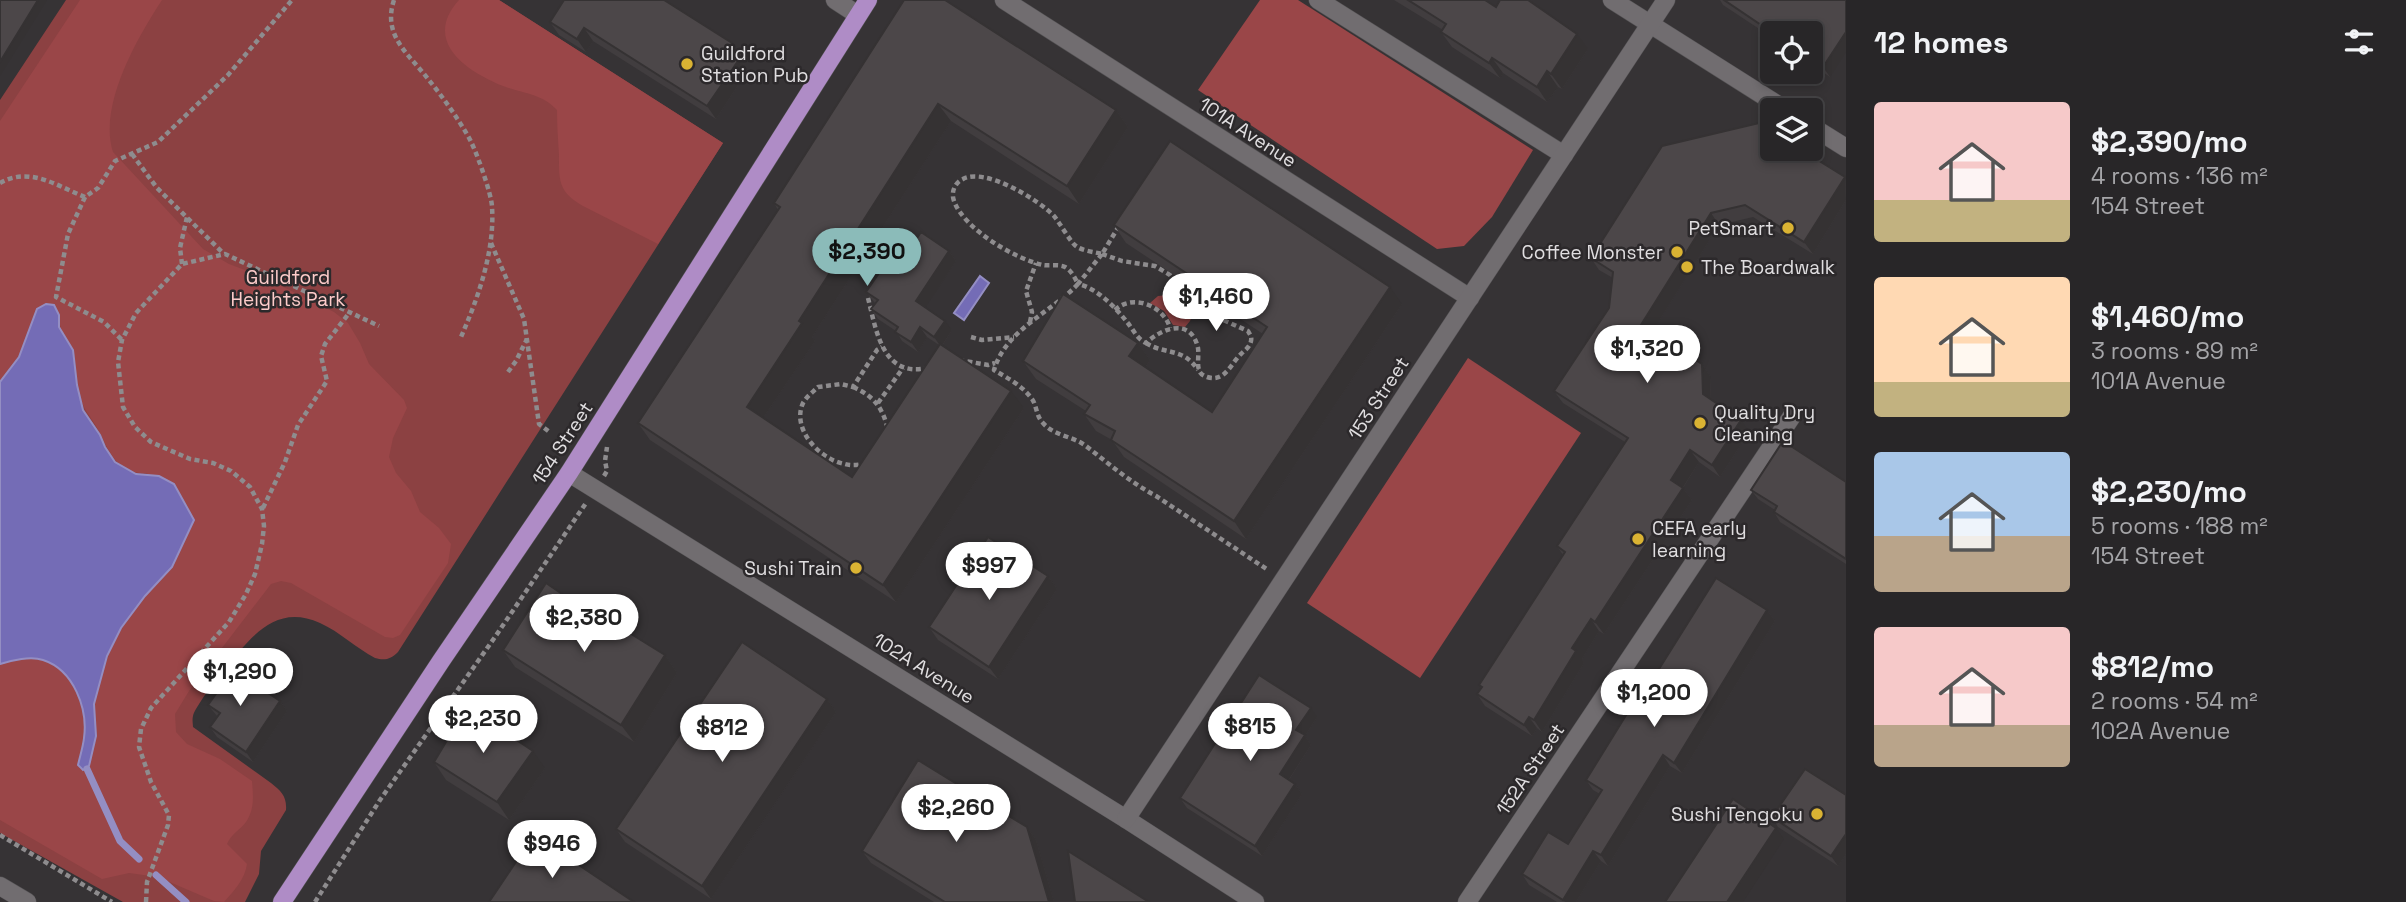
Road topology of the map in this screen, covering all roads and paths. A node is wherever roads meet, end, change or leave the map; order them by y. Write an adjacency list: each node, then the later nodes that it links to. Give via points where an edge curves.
1 (292, 0): 13 (path, via 228,75 158,142)
2 (394, 0): 19 (path, via 391,24 397,40 470,138 492,205)
3 (835, 0): 8 (street)
4 (1004, 0): 26 (street, 101A Avenue)
5 (1318, 0): 14 (street)
6 (1612, 0): 9 (street)
7 (1666, 0): 9 (street, 153 Street)
8 (863, 7): 55 (main road, 154 Street)
9 (1650, 24): 10 (street); 14 (street, 153 Street)
10 (1767, 98)
11 (1823, 134): 12 (street)
12 (1846, 148)
13 (132, 154): 16 (path, via 115,161 98,188); 17 (path, via 157,188)
14 (1564, 155): 26 (street, 153 Street)
15 (0, 183): 16 (path, via 11,176 37,176)
16 (85, 197): 38 (path, via 68,234 56,297 104,322)
17 (187, 217): 20 (path); 23 (path, via 180,248)
18 (1122, 222): 21 (path)
19 (491, 242): 30 (path); 36 (path)
20 (225, 254): 23 (path); 28 (path)
21 (1102, 254): 22 (path, via 1076,246 1051,213 1005,184 975,176 962,179 952,196 965,218 999,247); 24 (path); 45 (path, via 1155,266 1170,275 1196,308 1248,331 1250,344 1222,376 1210,378)
22 (1036, 263): 24 (path, via 1064,267); 31 (path, via 1026,291)
23 (182, 264): 38 (path, via 136,313)
24 (1078, 284): 27 (path, via 1095,291); 31 (path)
25 (868, 298): 40 (path)
26 (1469, 298): 59 (street, 153 Street)
27 (1115, 310): 33 (path, via 1124,302 1138,302 1163,314); 39 (path)
28 (349, 312): 32 (path); 56 (path, via 326,344 321,356 327,381 298,425)
29 (528, 313): 30 (path)
30 (524, 319): 37 (path)
31 (1030, 323): 35 (path)
32 (379, 326)
33 (1170, 328): 39 (path); 45 (path, via 1193,338)
34 (971, 337): 35 (path)
35 (1015, 337): 42 (path)
36 (461, 338)
37 (527, 338): 46 (path); 50 (path, via 539,424)
38 (122, 340): 56 (path, via 118,362 123,407 135,427 151,442 231,471 250,487)
39 (1146, 343): 45 (path, via 1180,353)
40 (883, 347): 44 (path); 47 (path)
41 (949, 362): 42 (path)
42 (996, 362): 58 (path, via 994,370 1013,380 1034,401 1043,423 1054,432 1084,444 1138,486)
43 (936, 366): 44 (path)
44 (903, 368): 48 (path)
45 (1199, 370)
46 (508, 372)
47 (853, 387): 48 (path); 53 (path, via 818,387 803,404 803,427 809,441 831,459 843,464)
48 (878, 403): 51 (path)
49 (1792, 416): 68 (street, 152A Street)
50 (551, 433)
51 (889, 435)
52 (607, 453): 54 (path)
53 (872, 462)
54 (607, 471)
55 (569, 473): 59 (street, 102A Avenue); 65 (main road, 154 Street)
56 (262, 509): 64 (path, via 262,544 246,594 229,622 150,708 141,729 139,747 169,815 147,882)
57 (578, 516): 66 (path, via 380,800)
58 (1268, 570)
59 (1126, 818): 67 (street, 102A Avenue)
60 (0, 835): 63 (path)
61 (0, 886): 62 (street)
62 (27, 902)
63 (112, 902)
64 (146, 902)
65 (282, 902)
66 (315, 902)
67 (1255, 902)
68 (1467, 902)

